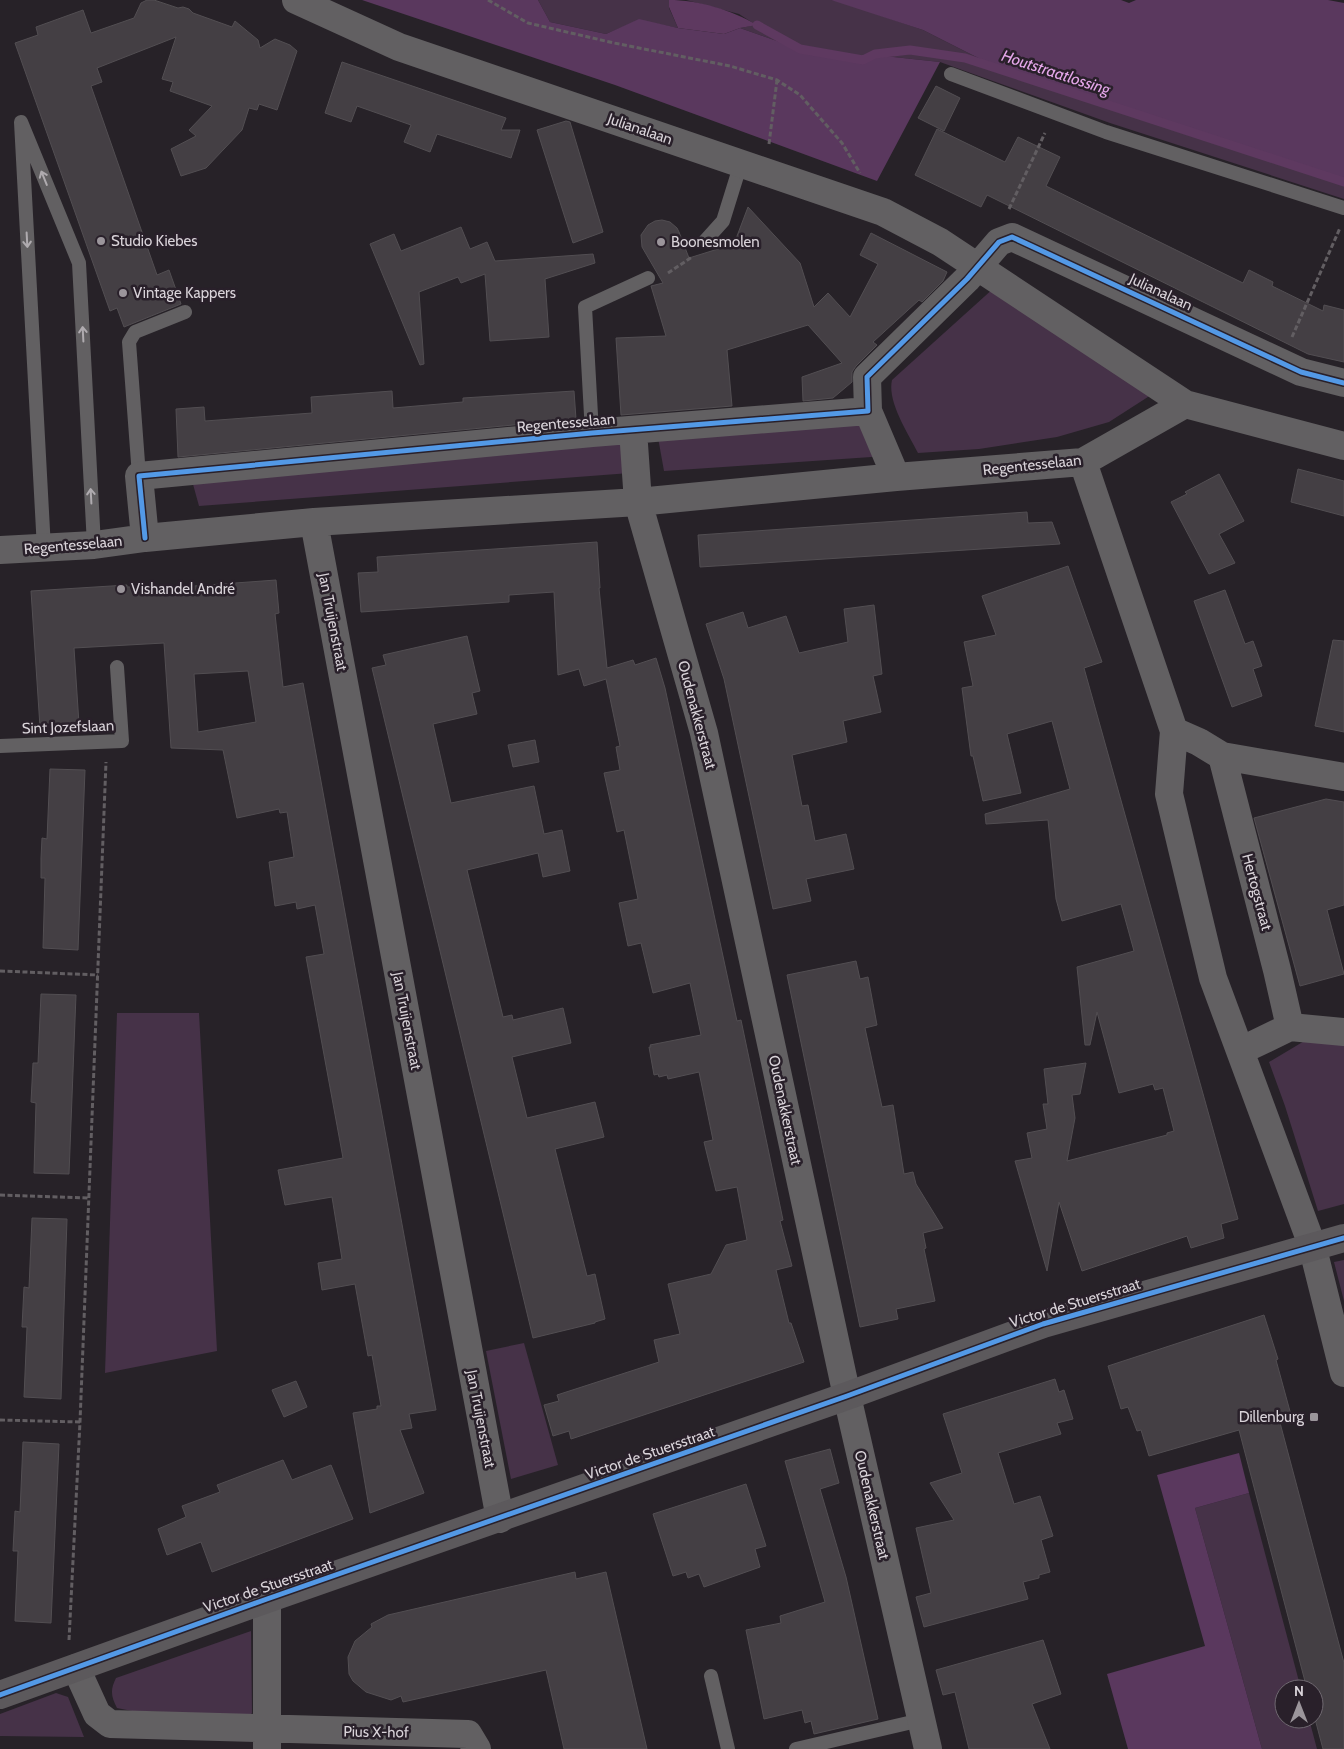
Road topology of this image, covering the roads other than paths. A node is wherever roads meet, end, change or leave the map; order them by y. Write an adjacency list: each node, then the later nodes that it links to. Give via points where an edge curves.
1 (296, 0): 3 (street, Julianalaan, via 399,46)
2 (951, 74): 4 (lane, via 1106,132)
3 (753, 167): 5 (lane, via 723,221); 6 (street, Julianalaan, via 883,212 940,242)
4 (1344, 208)
5 (705, 241)
6 (978, 267): 9 (street, Julianalaan, via 999,242 1012,237 1301,372); 10 (street, Julianalaan); 11 (street, via 867,377)
7 (648, 278): 13 (lane, via 585,307)
8 (185, 312): 16 (lane, via 135,332 129,342)
9 (1344, 383)
10 (1184, 404): 14 (street, Julianalaan); 15 (street, Regentesselaan)
11 (868, 411): 12 (street, Regentesselaan); 17 (street)
12 (633, 430): 13 (street, Regentesselaan); 18 (street, Regentesselaan)
13 (592, 433): 16 (street, Regentesselaan)
14 (1344, 446)
15 (1083, 462): 17 (street, Regentesselaan); 25 (street)
16 (139, 476): 20 (street)
17 (896, 477): 18 (street, Regentesselaan)
18 (638, 502): 19 (street, Regentesselaan); 35 (street, Oudenakkerstraat, via 704,733)
19 (314, 522): 20 (street, Regentesselaan); 36 (street, Jan Truijenstraat)
20 (145, 538): 21 (street, Regentesselaan)
21 (94, 545): 22 (street, Regentesselaan); 22 (lane, one-way to 22, via 79,263 21,122)
22 (44, 549): 23 (street, Regentesselaan)
23 (0, 550)
24 (117, 666): 26 (lane, Sint Jozefslaan, via 122,741)
25 (1174, 731): 27 (street); 31 (street, via 1169,794 1213,978)
26 (0, 746)
27 (1222, 756): 28 (street); 29 (street, Hertogstraat)
28 (1344, 777)
29 (1290, 1027): 30 (street); 31 (street)
30 (1344, 1032)
31 (1240, 1051): 33 (street)
32 (1344, 1238): 33 (street, Victor de Stuersstraat)
33 (1312, 1246): 34 (street); 35 (street, Victor de Stuersstraat, via 1043,1324)
34 (1344, 1373)
35 (847, 1396): 36 (street, Victor de Stuersstraat); 41 (street, Oudenakkerstraat)
36 (500, 1519): 37 (street, Victor de Stuersstraat)
37 (267, 1599): 38 (street, Victor de Stuersstraat); 42 (street)
38 (76, 1668): 40 (street, Victor de Stuersstraat); 42 (street, via 97,1714 110,1724)
39 (712, 1676): 44 (lane)
40 (0, 1695)
41 (921, 1720): 45 (lane); 46 (street, Oudenakkerstraat)
42 (267, 1739): 43 (street, Pius X-hof, via 468,1734)
43 (477, 1749)
44 (728, 1749)
45 (796, 1749)
46 (928, 1749)

